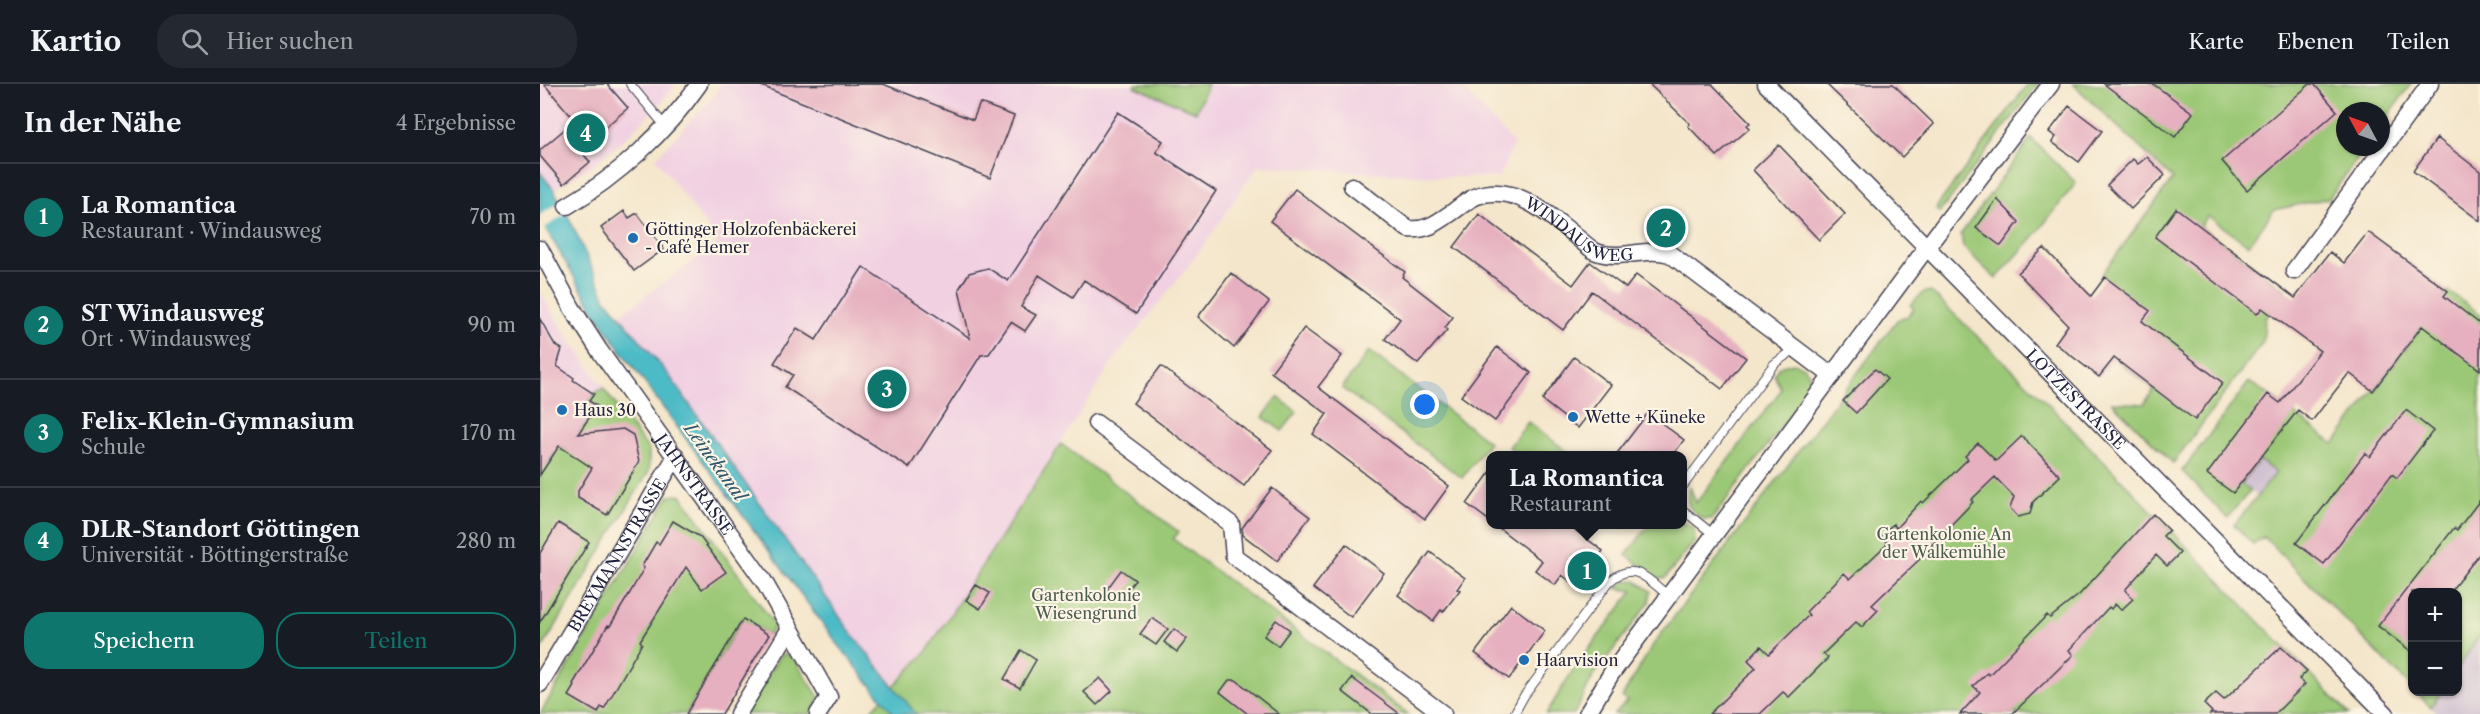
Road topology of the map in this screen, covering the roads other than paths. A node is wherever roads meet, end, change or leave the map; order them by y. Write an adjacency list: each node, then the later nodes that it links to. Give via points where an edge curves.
1 (630, 84): 6 (lane)
2 (699, 84): 6 (street)
3 (1766, 84): 9 (street, LOTZESTRASSE)
4 (2051, 84): 9 (street)
5 (2430, 84): 11 (street)
6 (665, 126): 8 (street, via 628,161)
7 (1352, 186): 12 (street, WINDAUSWEG, via 1408,229 1419,230 1432,227 1474,196 1511,193 1527,200 1606,256 1649,251 1671,254)
8 (567, 206)
9 (1927, 247): 13 (street); 27 (street, LOTZESTRASSE)
10 (540, 249): 15 (street, JAHNSTRASSE, via 572,308)
11 (2294, 271)
12 (1796, 348): 13 (street, WINDAUSWEG); 16 (lane, via 1774,364)
13 (1832, 376): 18 (street)
14 (1096, 423): 24 (street, via 1231,524 1234,556)
15 (676, 456): 20 (street, JAHNSTRASSE, via 762,580); 21 (street, BREYMANNSTRASSE)
16 (1687, 481)
17 (1687, 513): 18 (lane)
18 (1714, 535): 19 (street)
19 (1669, 596): 25 (lane, via 1639,573 1618,574); 26 (street)
20 (789, 630): 22 (street); 23 (street, JAHNSTRASSE, via 829,697)
21 (540, 684)
22 (738, 714)
23 (818, 714)
24 (1443, 714)
25 (1514, 714)
26 (1587, 714)
27 (2386, 714)

